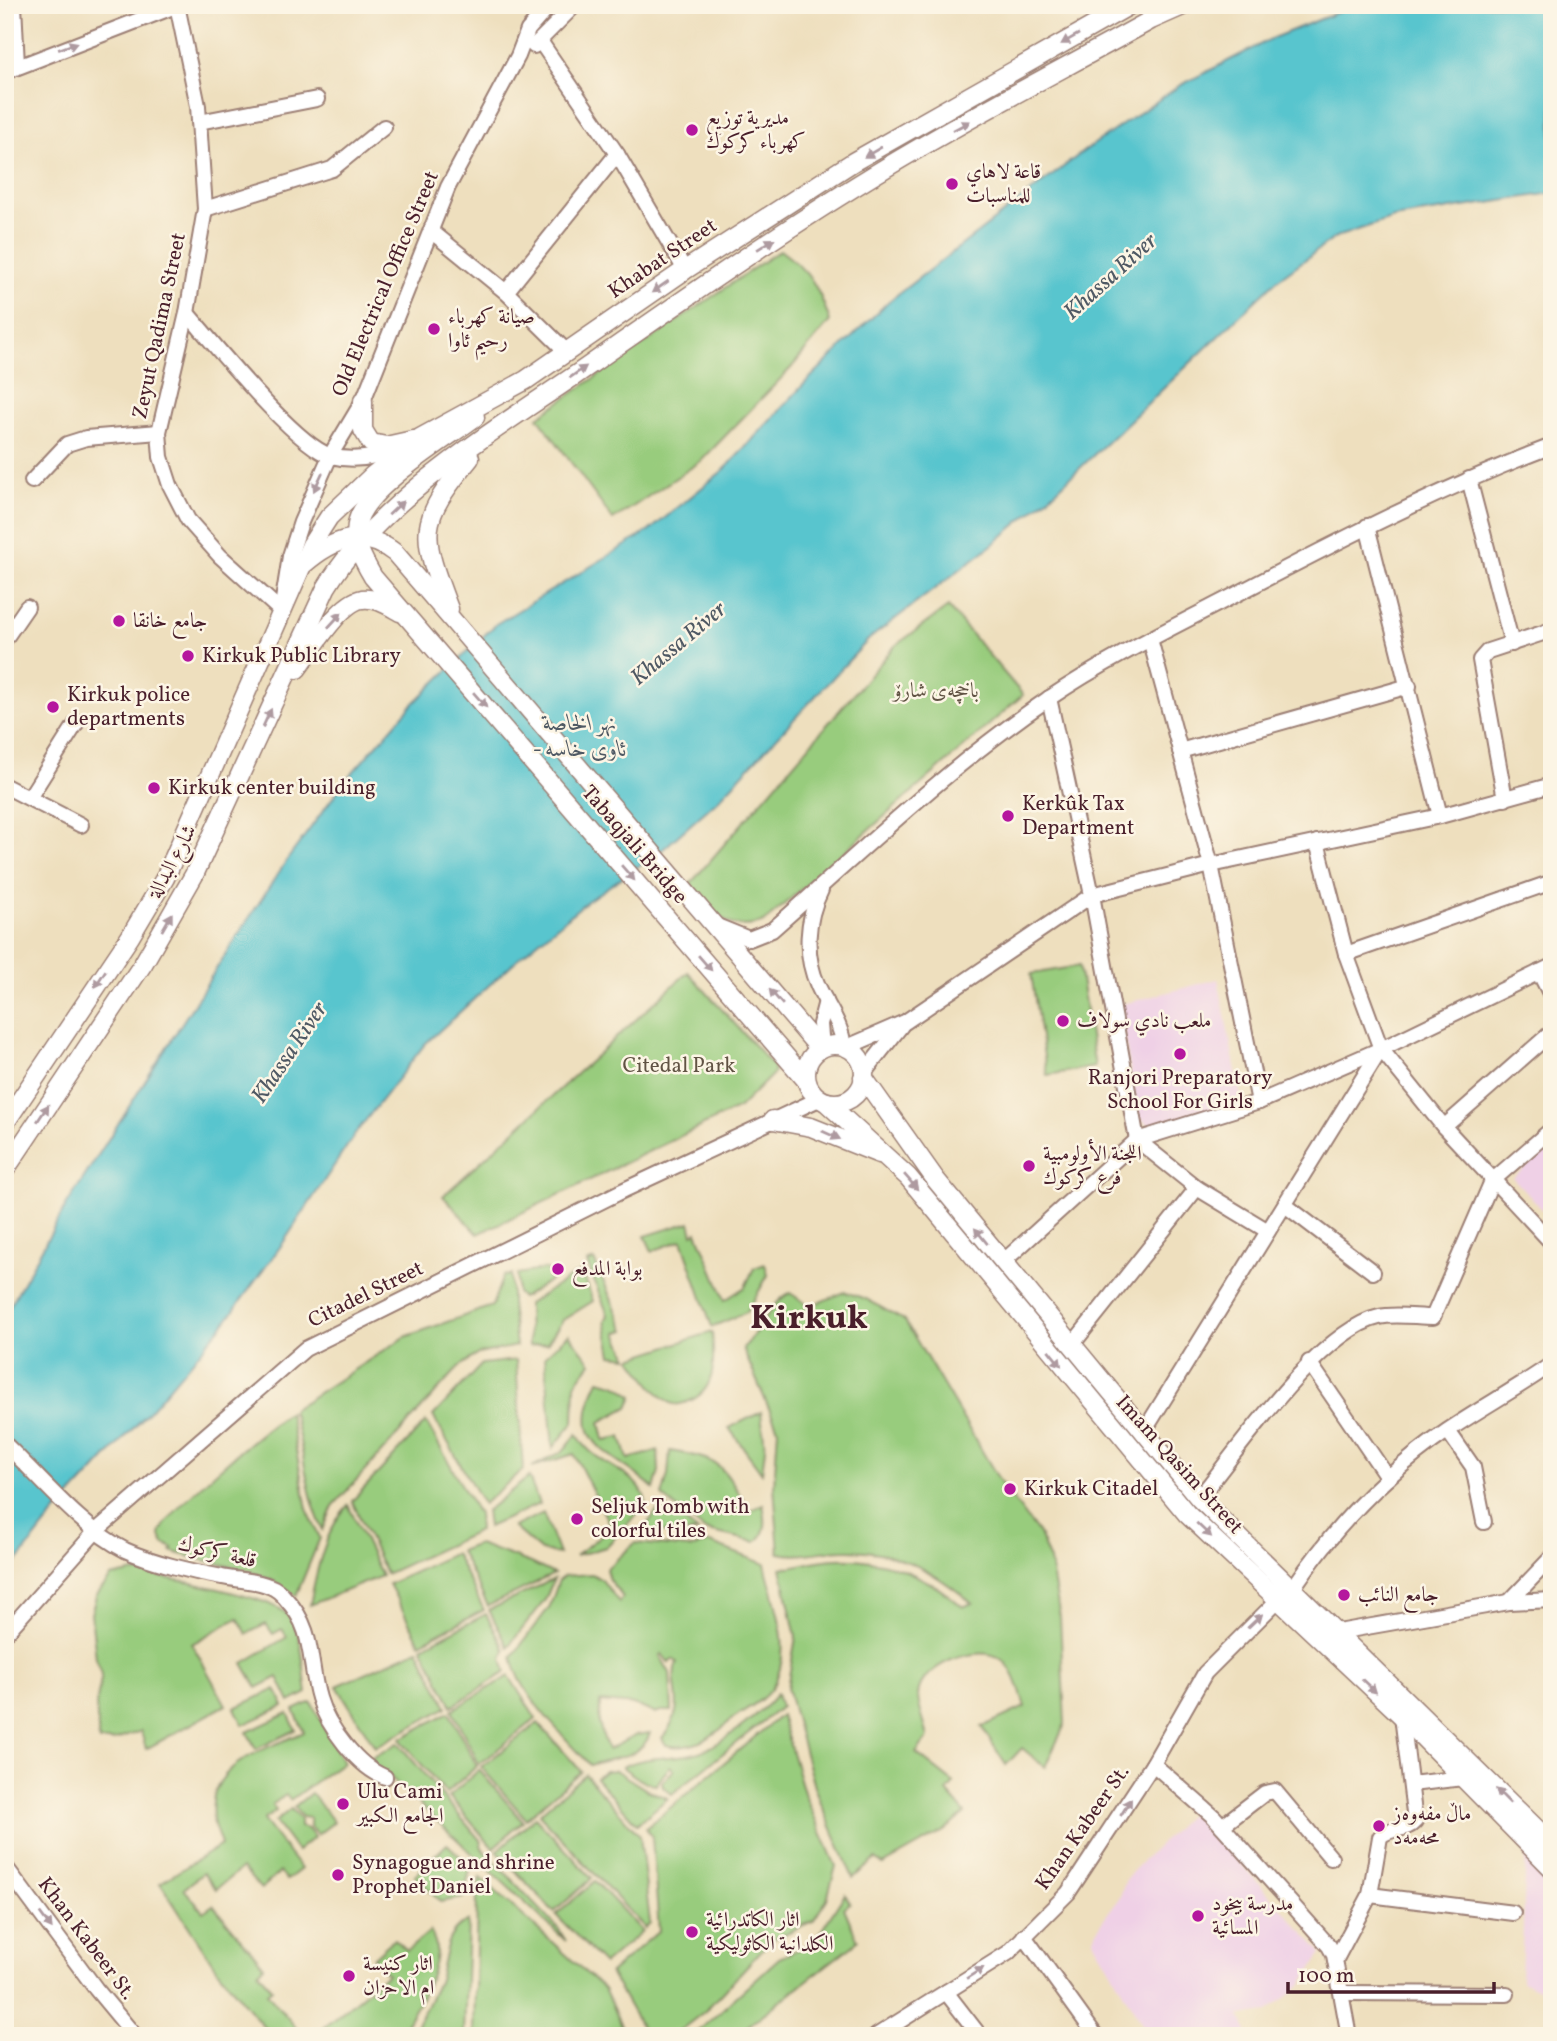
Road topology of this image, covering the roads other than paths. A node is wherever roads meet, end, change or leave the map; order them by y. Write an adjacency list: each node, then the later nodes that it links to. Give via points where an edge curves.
1 (14, 5): 9 (street)
2 (178, 5): 9 (street, one-way to 2); 11 (street, Zeyut Qadima Street)
3 (550, 5): 8 (street, Old Electrical Office Street, via 528,30)
4 (575, 5): 7 (street, Old Electrical Office Street)
5 (1130, 5): 16 (main road, Khabat Street, one-way to 16, via 853,162)
6 (1185, 5): 23 (main road, Khabat Street, one-way to 6, via 712,278 888,166)
7 (540, 41): 8 (street, Old Electrical Office Street); 13 (street)
8 (518, 56): 15 (street, Old Electrical Office Street, via 467,147)
9 (11, 68)
10 (317, 99): 11 (street)
11 (199, 122): 14 (street, Zeyut Qadima Street)
12 (384, 127): 14 (street, via 332,169)
13 (617, 155): 16 (street); 17 (street)
14 (205, 209): 18 (street, Zeyut Qadima Street)
15 (431, 231): 17 (street); 21 (street, Old Electrical Office Street)
16 (685, 270): 19 (main road, Khabat Street, one-way to 19)
17 (506, 292): 19 (street)
18 (187, 313): 22 (street, Zeyut Qadima Street); 26 (street, via 302,440)
19 (567, 352): 20 (main road, Khabat Street)
20 (526, 380): 24 (main road, Khabat Street); 30 (main road, via 386,485 362,512)
21 (363, 401): 24 (main road, via 363,430 371,443 386,446); 26 (street, Old Electrical Office Street)
22 (159, 432): 28 (street, via 67,444); 33 (street, Zeyut Qadima Street, via 170,485 188,520)
23 (490, 433): 30 (main road, Khabat Street, one-way to 23, via 397,506); 35 (main road, via 437,500 427,527 427,546)
24 (420, 438): 26 (street, via 379,455); 31 (main road, Khabat Street, via 329,517)
25 (1552, 446): 27 (street)
26 (330, 456): 33 (street, Old Electrical Office Street, one-way to 33, via 290,556)
27 (1469, 479): 29 (street); 39 (street)
28 (32, 481)
29 (1367, 526): 38 (street); 40 (street)
30 (357, 545): 31 (main road, via 327,547); 34 (main road, Tabaqjali Bridge, via 373,576); 35 (main road, Tabaqjali Bridge, via 395,553); 41 (main road, شارع البدالة, via 326,588)
31 (303, 565): 33 (main road, Khabat Street)
32 (27, 607): 37 (street)
33 (282, 612): 71 (main road, شارع البدالة, one-way to 71, via 165,878)
34 (406, 616): 41 (main road, one-way to 34, via 335,619 355,602 375,601); 67 (main road, Tabaqjali Bridge, one-way to 67)
35 (457, 625): 56 (main road, Tabaqjali Bridge)
36 (1552, 630): 39 (street)
37 (5, 639)
38 (1150, 639): 42 (street); 44 (street)
39 (1512, 644): 48 (street, via 1482,655 1479,666)
40 (1409, 686): 44 (street); 49 (street)
41 (279, 694): 76 (main road, شارع البدالة, one-way to 41, via 142,964 194,875)
42 (1049, 698): 54 (street, via 908,810); 55 (street)
43 (77, 722): 47 (street)
44 (1180, 751): 52 (street)
45 (1552, 785): 48 (street)
46 (5, 786): 47 (street)
47 (29, 798): 50 (street)
48 (1505, 799): 49 (street)
49 (1440, 816): 51 (street)
50 (80, 825)
51 (1317, 842): 52 (street); 57 (street)
52 (1211, 865): 55 (street); 69 (street)
53 (1552, 882): 57 (street)
54 (823, 885): 56 (street, via 757,938 740,937); 60 (street, via 808,935 812,969)
55 (1092, 895): 61 (street); 74 (street)
56 (713, 924): 64 (main road, Tabaqjali Bridge, one-way to 56)
57 (1346, 954): 65 (street)
58 (1546, 969): 59 (street); 65 (street)
59 (1552, 997)
60 (826, 1001): 63 (street, via 839,1022); 64 (street, via 820,1024)
61 (905, 1022): 63 (street); 66 (street)
62 (1552, 1032): 72 (street)
63 (844, 1047): 64 (main road); 66 (main road, via 858,1058)
64 (821, 1049): 67 (main road, via 807,1066)
65 (1381, 1049): 69 (street); 72 (street); 79 (street)
66 (863, 1076): 68 (main road, via 850,1098); 82 (main road, Imam Qasim Street, one-way to 66, via 914,1152)
67 (806, 1080): 68 (main road)
68 (822, 1100): 70 (street, Citadel Street); 75 (main road, Imam Qasim Street)
69 (1259, 1102): 74 (street)
70 (774, 1120): 75 (main road, one-way to 75, via 811,1126); 93 (street, Citadel Street, via 305,1349)
71 (5, 1123)
72 (1444, 1127): 77 (street)
73 (1552, 1129): 77 (street)
74 (1138, 1140): 78 (street); 82 (street)
75 (887, 1157): 96 (main road, Imam Qasim Street, one-way to 96, via 1178,1505)
76 (7, 1170)
77 (1492, 1181): 81 (street); 85 (street, via 1433,1317 1379,1317)
78 (1197, 1188): 80 (street); 84 (street)
79 (1286, 1205): 80 (street); 83 (street)
80 (1268, 1231): 88 (street)
81 (1552, 1242)
82 (1003, 1262): 84 (main road, Imam Qasim Street)
83 (1373, 1272)
84 (1072, 1346): 88 (main road, Imam Qasim Street)
85 (1309, 1362): 90 (street); 91 (street)
86 (1552, 1364): 87 (street)
87 (1448, 1431): 90 (street); 92 (street, via 1472,1467)
88 (1143, 1433): 91 (main road, Imam Qasim Street)
89 (5, 1444): 93 (street, قلعة كركوك)
90 (1388, 1478): 95 (street, via 1321,1546)
91 (1199, 1498): 95 (main road, Imam Qasim Street)
92 (1484, 1522)
93 (96, 1531): 100 (street, Citadel Street); 103 (street, قلعة كركوك, via 125,1550 269,1586 284,1597 300,1616 312,1651 319,1699 331,1721 368,1770)
94 (1552, 1558): 98 (street)
95 (1293, 1588): 99 (main road, Imam Qasim Street)
96 (1278, 1600): 101 (main road, Imam Qasim Street, one-way to 101); 102 (street, Khan Kabeer St., one-way to 96, via 1205,1673)
97 (1552, 1600): 98 (street)
98 (1509, 1602): 99 (street)
99 (1339, 1632): 107 (main road, Imam Qasim Street, one-way to 99)
100 (5, 1634)
101 (1402, 1716): 104 (main road, Imam Qasim Street); 105 (street)
102 (1153, 1764): 106 (street); 113 (street, Khan Kabeer St., one-way to 102, via 1068,1893)
103 (385, 1777)
104 (1463, 1778): 105 (street); 110 (main road, Imam Qasim Street)
105 (1410, 1784): 111 (street, via 1415,1821 1380,1837)
106 (1222, 1826): 108 (street, via 1265,1793 1275,1791); 114 (street, via 1329,1946)
107 (1552, 1844)
108 (1331, 1858)
109 (5, 1866): 118 (street, Khan Kabeer St., one-way to 118)
110 (1552, 1868)
111 (1370, 1895): 112 (street); 114 (street)
112 (1513, 1913)
113 (1024, 1936): 115 (street, Khan Kabeer St., one-way to 113, via 1008,1953); 121 (street)
114 (1335, 1961): 116 (street)
115 (946, 1992): 119 (street, Khan Kabeer St.); 120 (street)
116 (1342, 1993): 117 (street); 122 (street)
117 (1507, 1994)
118 (135, 2036)
119 (876, 2036)
120 (980, 2036)
121 (1096, 2036)
122 (1349, 2036)

